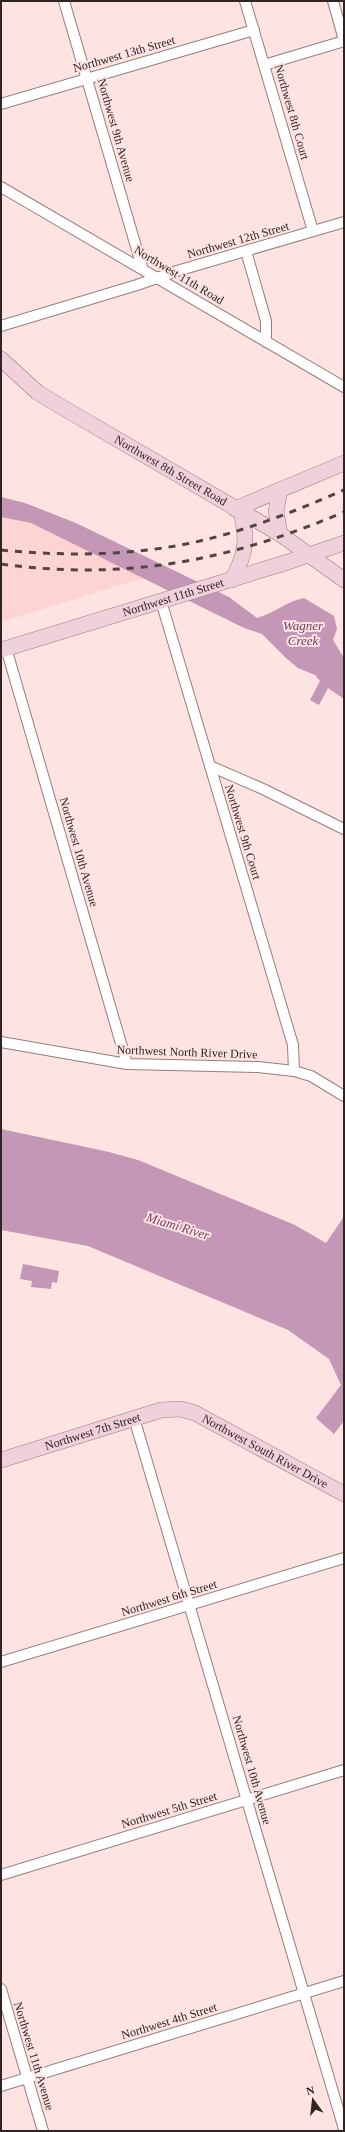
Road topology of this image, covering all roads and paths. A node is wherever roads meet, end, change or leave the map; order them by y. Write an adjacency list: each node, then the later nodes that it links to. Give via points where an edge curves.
1 (64, 1): 7 (street, Northwest 9th Avenue)
2 (245, 1): 4 (street, Northwest 8th Court)
3 (337, 3): 5 (street)
4 (254, 30): 6 (street, Northwest 8th Court); 7 (street, Northwest 13th Street)
5 (344, 41): 6 (street)
6 (264, 65): 11 (street, Northwest 8th Court)
7 (87, 78): 8 (street, Northwest 13th Street); 13 (street, Northwest 9th Avenue)
8 (1, 104)
9 (1, 186): 13 (street, Northwest 11th Road)
10 (344, 222): 11 (street, Northwest 12th Street)
11 (313, 231): 12 (street, Northwest 12th Street)
12 (246, 251): 14 (street, Northwest 12th Street); 16 (street, via 266,321)
13 (142, 267): 14 (street, Northwest 11th Road)
14 (159, 278): 15 (street, Northwest 12th Street); 16 (street, Northwest 11th Road)
15 (1, 326)
16 (266, 342): 18 (street, Northwest 11th Road)
17 (1, 359): 21 (street, Northwest 8th Street Road, via 37,392)
18 (344, 387)
19 (344, 463): 20 (street)
20 (280, 490): 21 (street); 22 (street, via 276,511)
21 (238, 510): 22 (street, Northwest 8th Street Road); 25 (street, via 245,531 245,545 240,565)
22 (280, 534): 24 (street, Northwest 8th Street Road)
23 (344, 542): 24 (street, Northwest 11th Street)
24 (308, 555): 25 (street, Northwest 11th Street); 26 (street, Northwest 8th Street Road)
25 (232, 580): 27 (street, Northwest 11th Street)
26 (344, 580)
27 (166, 600): 28 (street, Northwest 11th Street); 29 (street, Northwest 9th Court)
28 (3, 649): 32 (street, Northwest 10th Avenue)
29 (210, 766): 30 (street); 33 (street, Northwest 9th Court, via 293,1045)
30 (344, 829)
31 (1, 1042): 32 (street, Northwest North River Drive)
32 (127, 1064): 33 (street, Northwest North River Drive)
33 (294, 1070): 34 (street, Northwest North River Drive, via 311,1076)
34 (344, 1096)
35 (185, 1409): 36 (street, Northwest 7th Street, via 161,1410); 38 (street, Northwest South River Drive)
36 (134, 1418): 37 (street, Northwest 7th Street); 40 (street, Northwest 10th Avenue)
37 (1, 1460)
38 (344, 1494)
39 (344, 1558): 40 (street, Northwest 6th Street)
40 (189, 1605): 41 (street, Northwest 6th Street); 43 (street, Northwest 10th Avenue)
41 (1, 1662)
42 (344, 1770): 43 (street, Northwest 5th Street)
43 (247, 1800): 44 (street, Northwest 5th Street); 47 (street, Northwest 10th Avenue)
44 (1, 1875)
45 (344, 1981): 47 (street, Northwest 4th Street)
46 (1, 1989): 48 (street, Northwest 11th Avenue)
47 (303, 1993): 48 (street, Northwest 4th Street); 50 (street, Northwest 10th Avenue)
48 (27, 2078): 49 (street, Northwest 4th Street); 51 (street, Northwest 11th Avenue)
49 (1, 2086)
50 (344, 2129)
51 (43, 2131)

